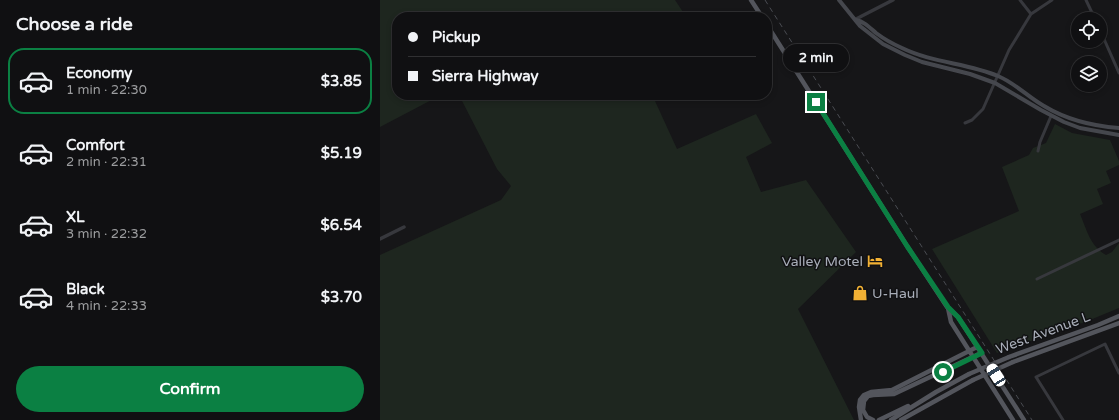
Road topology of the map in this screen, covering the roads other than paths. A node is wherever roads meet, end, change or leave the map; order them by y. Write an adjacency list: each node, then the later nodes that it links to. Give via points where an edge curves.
1 (751, 0): 7 (main road)
2 (839, 0): 10 (main road)
3 (894, 0): 10 (street)
4 (1020, 0): 9 (street)
5 (1052, 0): 9 (street)
6 (1086, 0): 8 (street)
7 (759, 12)
8 (1092, 12)
9 (1031, 14): 14 (street, via 1009,50)
10 (856, 19): 14 (main road, via 907,50); 15 (main road, via 860,26 877,40 905,55)
11 (772, 33): 25 (main road)
12 (1107, 46): 13 (street)
13 (1119, 73)
14 (998, 76): 15 (street); 18 (main road, via 1058,113 1084,123)
15 (995, 83): 16 (main road); 17 (street, via 983,110)
16 (1051, 116): 19 (main road, via 1080,128); 20 (street)
17 (965, 123)
18 (1119, 128)
19 (1119, 135)
20 (1038, 151)
21 (404, 227): 22 (street)
22 (380, 239)
23 (1119, 240): 24 (street)
24 (1037, 279)
25 (948, 307): 28 (main road, via 958,317); 29 (main road, via 951,322)
26 (1119, 316): 33 (main road, West Avenue L, bridge, via 1009,357 970,374)
27 (1119, 323): 34 (main road, West Avenue L, bridge, via 1012,362)
28 (977, 347): 29 (main road); 30 (main road)
29 (970, 351): 31 (main road); 35 (main road, via 892,390 864,395 859,406)
30 (982, 353): 31 (main road); 42 (main road)
31 (973, 357): 36 (main road, via 894,394 868,396 864,401 863,410 867,417); 41 (main road)
32 (1119, 373): 43 (street, via 1105,344 1036,377)
33 (928, 397): 37 (main road); 38 (main road, West Avenue L)
34 (938, 399): 39 (main road, West Avenue L); 40 (main road)
35 (861, 420)
36 (873, 420)
37 (879, 420)
38 (891, 420)
39 (901, 420)
40 (906, 420)
41 (1013, 420)
42 (1024, 420)
43 (1063, 420)

